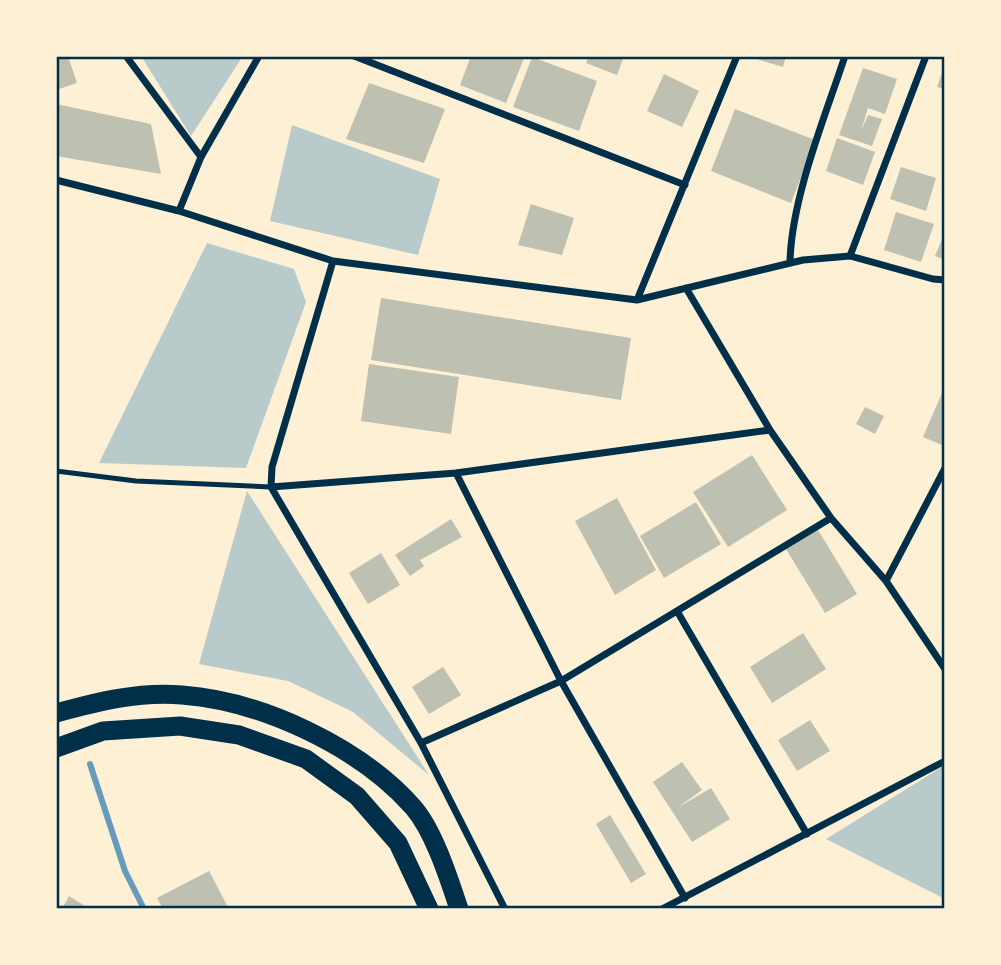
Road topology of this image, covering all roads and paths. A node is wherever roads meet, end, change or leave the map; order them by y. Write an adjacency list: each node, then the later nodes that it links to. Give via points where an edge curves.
1 (126, 56): 8 (street)
2 (259, 56): 8 (street)
3 (354, 56): 10 (street)
4 (727, 56): 7 (street)
5 (845, 56): 14 (street, via 798,201)
6 (926, 56): 12 (street)
7 (736, 58): 10 (street)
8 (201, 157): 11 (street)
9 (56, 180): 11 (street)
10 (685, 185): 17 (street)
11 (179, 211): 13 (street)
12 (849, 256): 14 (street); 15 (street)
13 (333, 261): 17 (street); 22 (street, via 272,467)
14 (790, 263): 16 (street)
15 (945, 279)
16 (686, 288): 17 (street); 18 (street)
17 (637, 300)
18 (770, 430): 21 (street); 23 (street)
19 (945, 468): 24 (street)
20 (56, 471): 22 (lane, via 136,481)
21 (456, 473): 22 (street); 27 (street)
22 (271, 487): 29 (street)
23 (831, 518): 24 (street); 25 (street)
24 (886, 581): 26 (street)
25 (677, 611): 27 (street); 32 (street)
26 (945, 669)
27 (562, 681): 29 (street); 33 (street)
28 (56, 713): 35 (highway, via 112,698 182,695 246,706 304,729 367,764 415,808 440,855)
29 (421, 743): 36 (street)
30 (56, 748): 34 (highway, via 103,731 180,726 239,735 306,759 356,796 398,843)
31 (945, 761): 32 (street)
32 (807, 834): 33 (street)
33 (685, 898): 37 (street)
34 (429, 909)
35 (459, 909)
36 (505, 909)
37 (662, 909)

